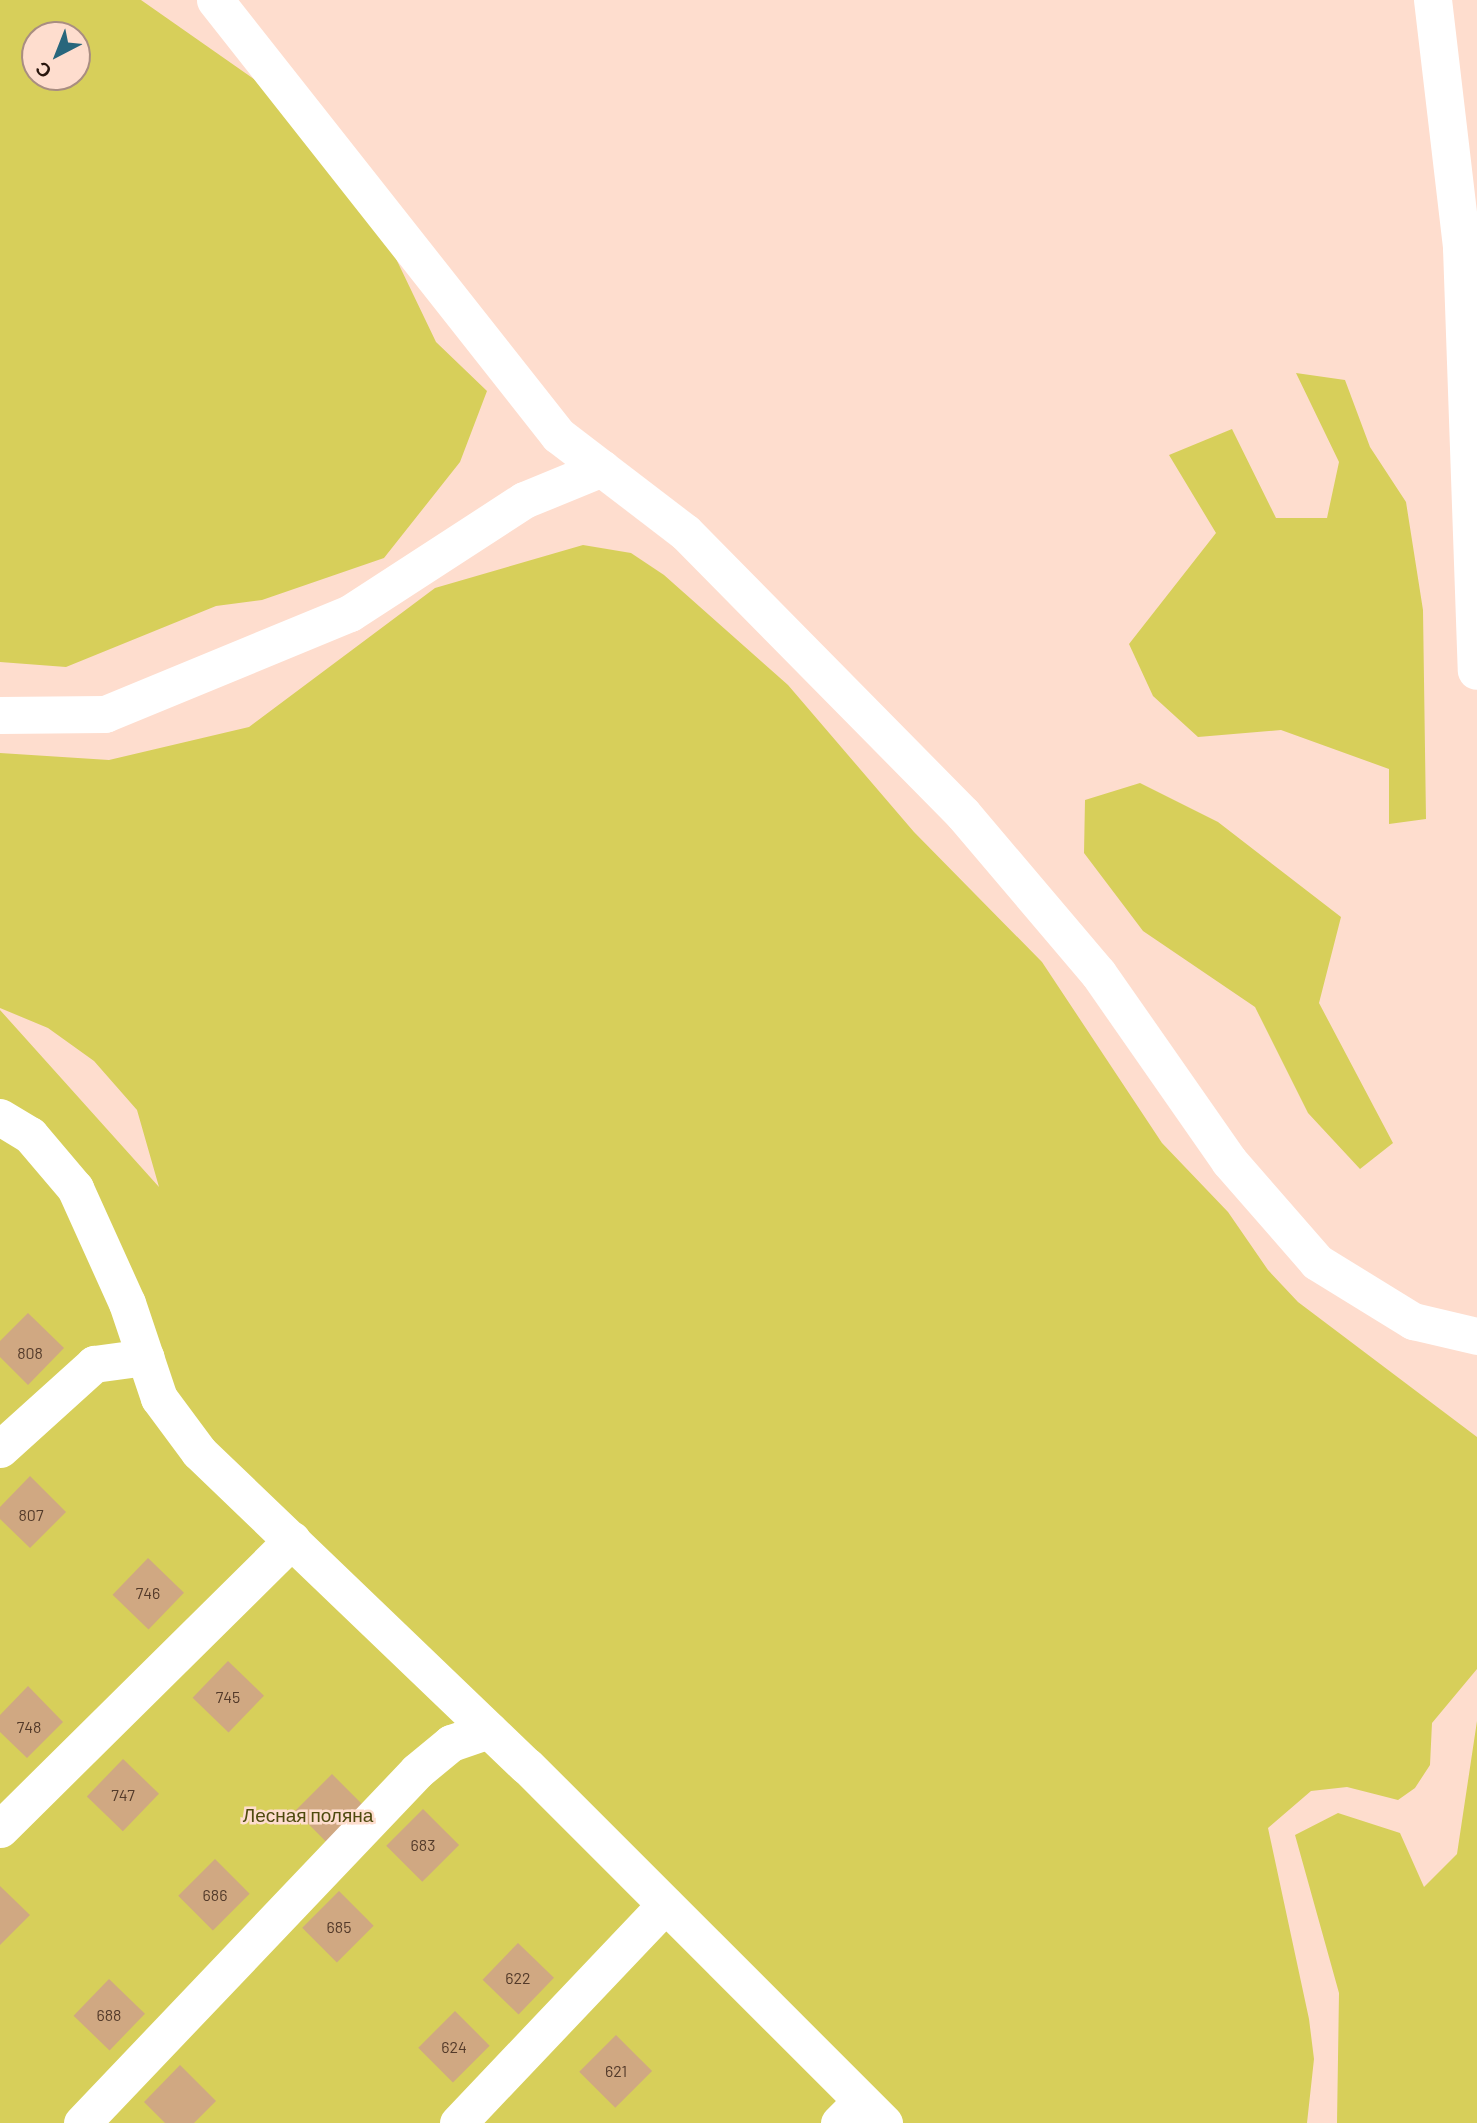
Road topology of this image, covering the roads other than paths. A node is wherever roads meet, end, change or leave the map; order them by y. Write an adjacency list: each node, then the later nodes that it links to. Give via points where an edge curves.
1 (215, 0): 4 (street, via 558,435)
2 (1433, 0): 3 (street)
3 (1469, 254): 5 (street)
4 (602, 468): 6 (street, via 524,500 350,613 105,715); 8 (street, via 685,532 963,814 1098,973 1229,1161 1317,1262 1413,1321)
5 (1477, 671)
6 (0, 715)
7 (0, 1117): 9 (street, via 30,1135 75,1188)
8 (1477, 1336)
9 (146, 1357): 10 (street, via 94,1364); 11 (street, via 159,1398 199,1452)
10 (0, 1449)
11 (292, 1540): 12 (street); 13 (street)
12 (489, 1730): 14 (street); 16 (street, via 451,1743 417,1771)
13 (0, 1829)
14 (665, 1905): 15 (street); 17 (street)
15 (861, 2116)
16 (82, 2123)
17 (458, 2123)

